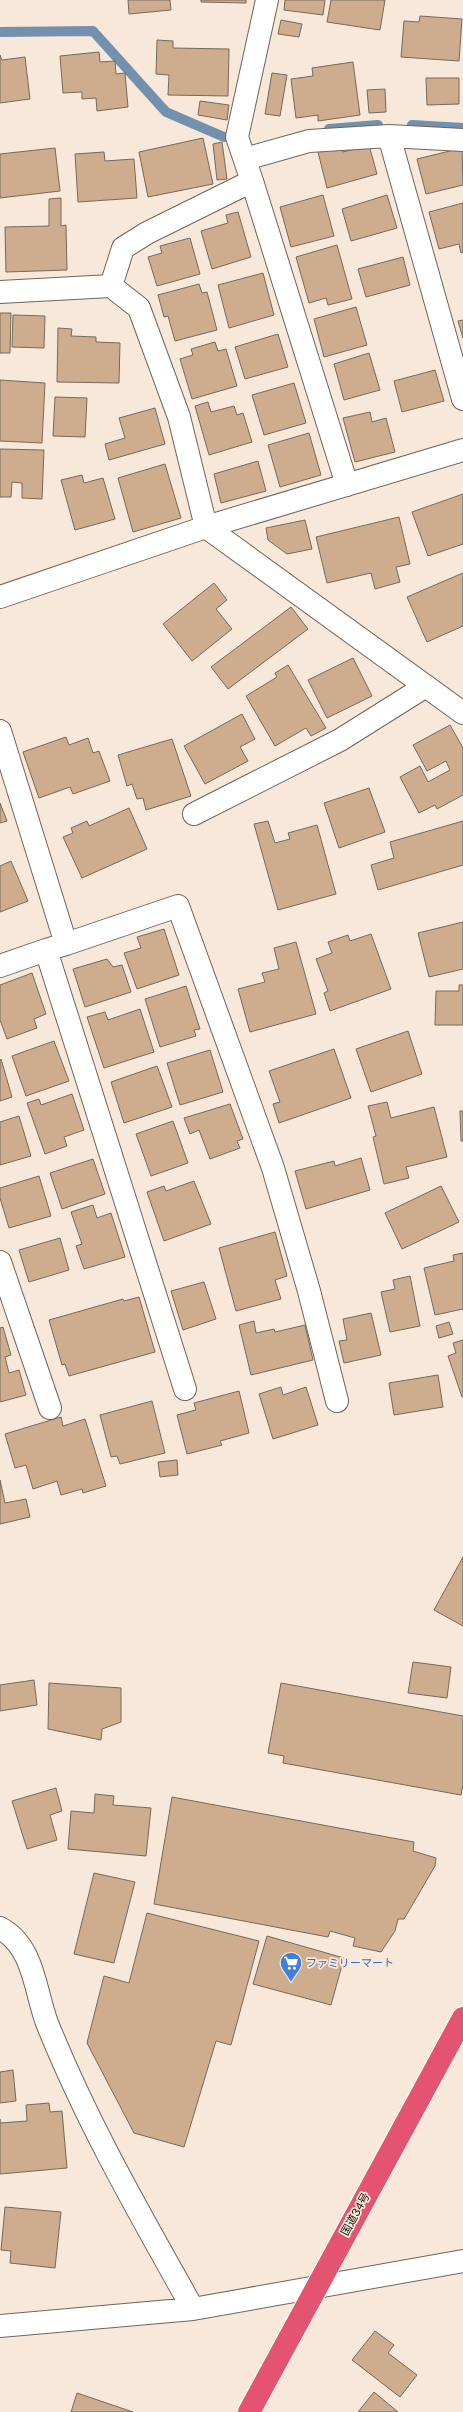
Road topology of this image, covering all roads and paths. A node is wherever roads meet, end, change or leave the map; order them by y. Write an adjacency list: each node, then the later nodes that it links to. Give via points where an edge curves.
1 (267, 0): 4 (street, via 237,137)
2 (389, 136): 3 (street); 4 (street, via 309,141); 8 (street)
3 (463, 140)
4 (245, 159): 5 (street)
5 (252, 181): 6 (street, via 147,233 123,248); 10 (street)
6 (111, 286): 7 (street); 11 (street, via 138,308 179,417)
7 (0, 292)
8 (463, 399)
9 (463, 450): 10 (street)
10 (347, 485): 11 (street)
11 (206, 528): 12 (street); 13 (street)
12 (0, 597)
13 (426, 686): 14 (street); 16 (street, via 340,740)
14 (463, 713)
15 (0, 731): 17 (street)
16 (194, 814)
17 (56, 947): 18 (street); 20 (street, via 139,1247); 21 (street, via 178,906 273,1168)
18 (0, 966)
19 (0, 1262): 22 (street)
20 (185, 1389)
21 (337, 1400)
22 (50, 1408)
23 (0, 1928): 27 (street, via 20,1945 32,1973 47,2022 93,2128)
24 (463, 2018): 26 (highway, 国道34号)
25 (463, 2261): 26 (street)
26 (314, 2289): 27 (street); 29 (highway, 国道34号)
27 (193, 2310): 28 (street)
28 (0, 2326)
29 (249, 2412)

